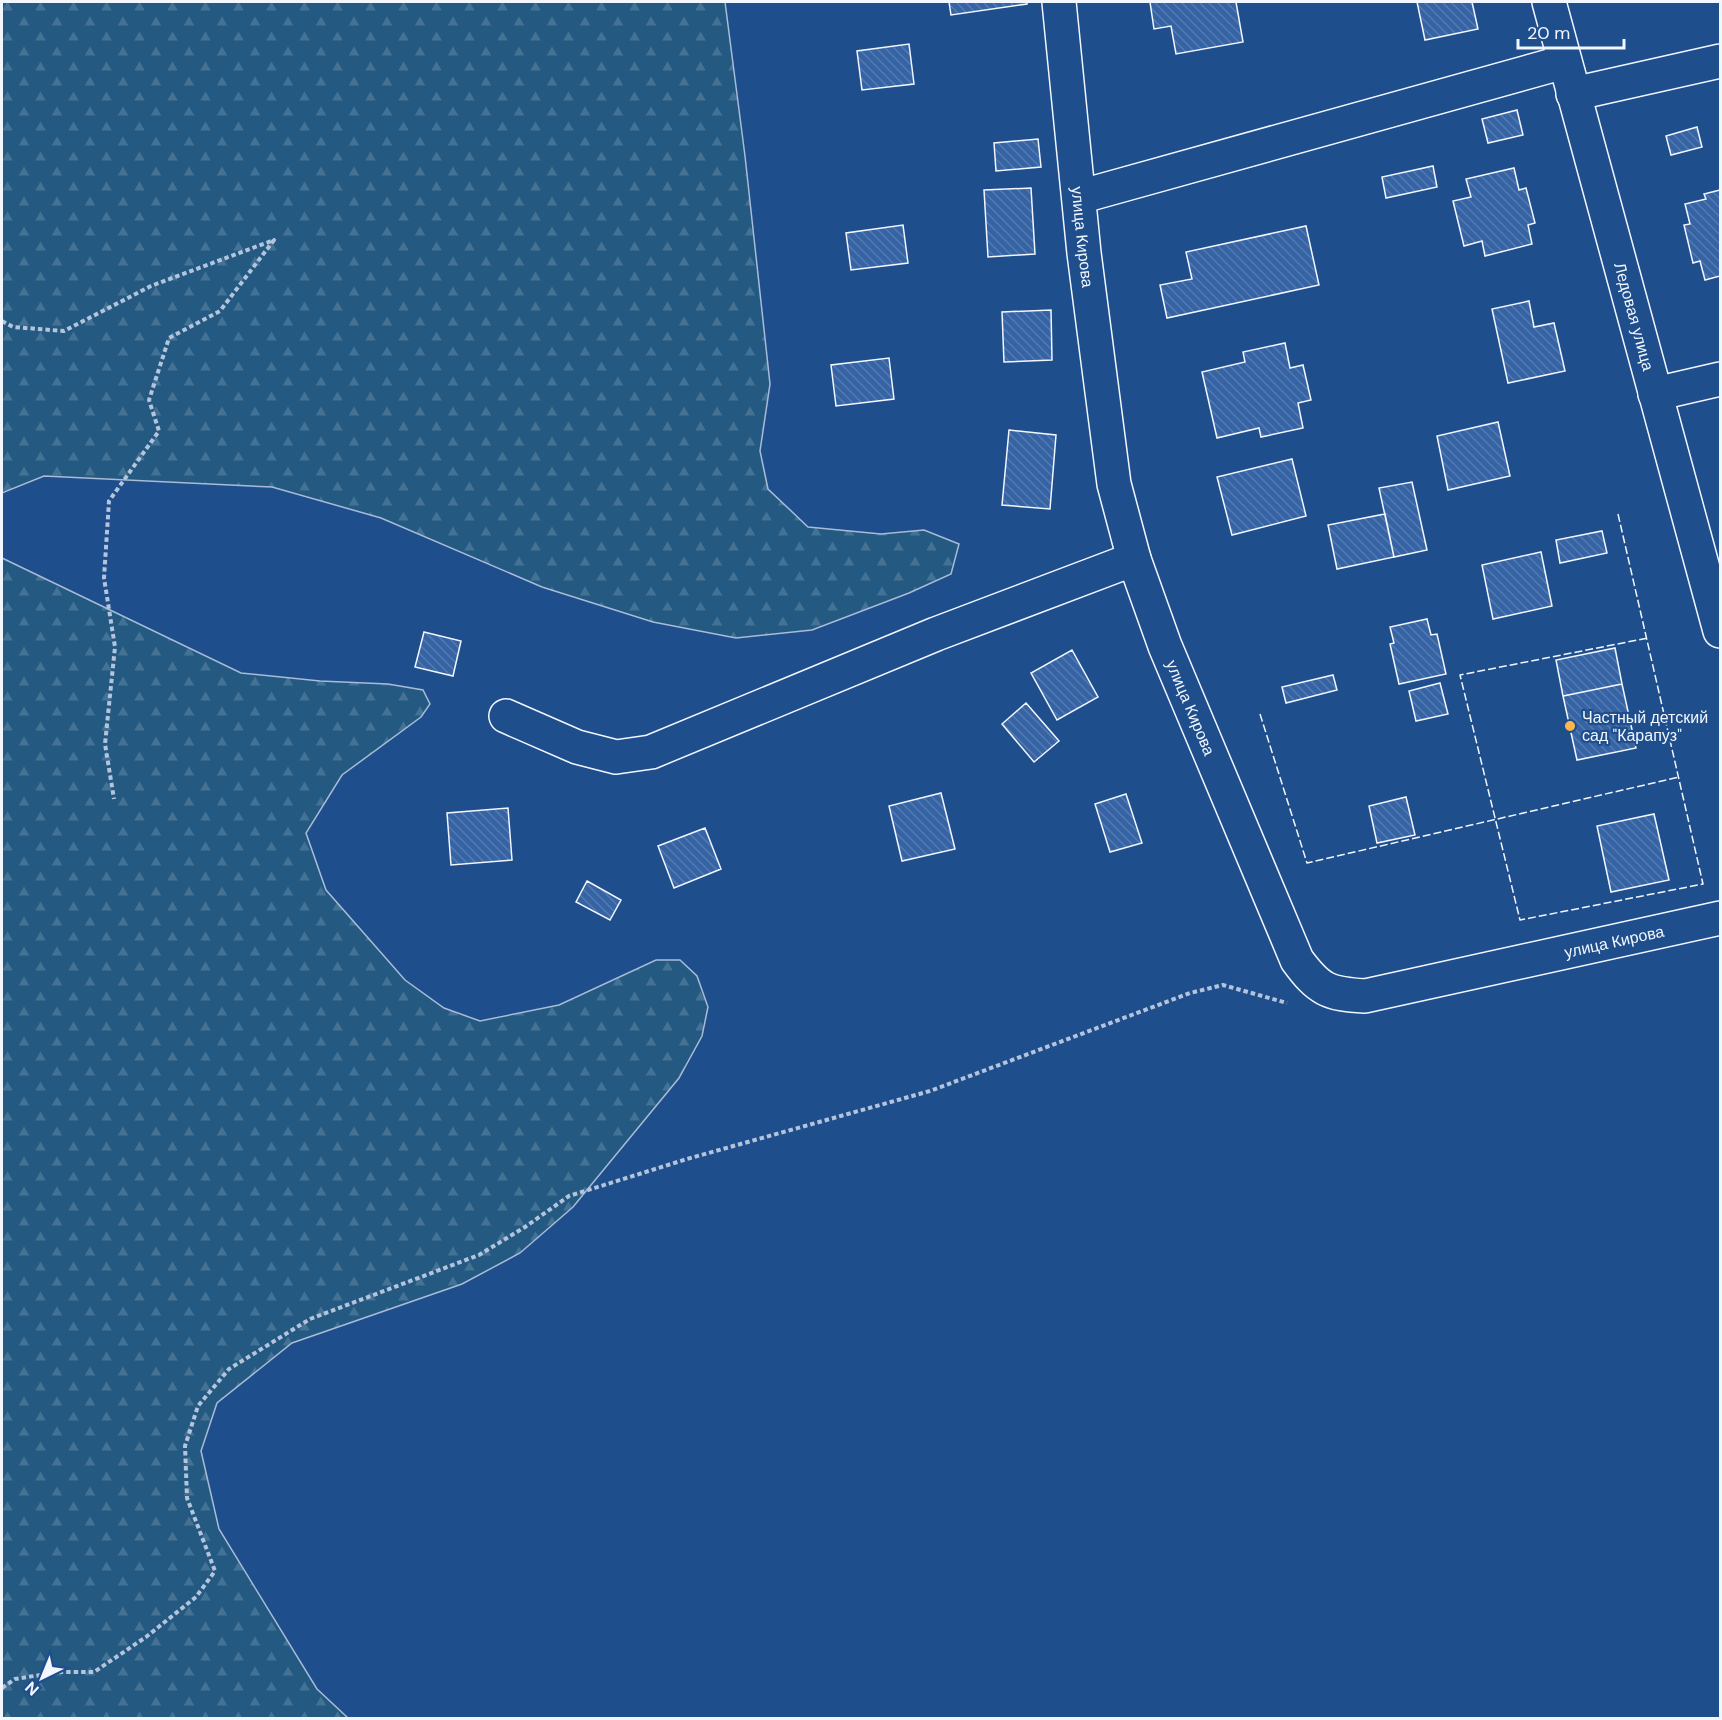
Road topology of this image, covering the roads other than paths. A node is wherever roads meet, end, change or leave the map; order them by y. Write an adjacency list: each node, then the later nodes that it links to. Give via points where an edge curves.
1 (1059, 2): 6 (street, улица Кирова)
2 (1549, 2): 4 (street, Ледовая улица)
3 (1720, 61): 5 (street)
4 (1564, 62): 5 (street, Ледовая улица); 6 (street)
5 (1573, 94): 8 (street, Ледовая улица)
6 (1079, 197): 9 (street, улица Кирова, via 1114,484)
7 (1720, 379): 8 (street)
8 (1655, 394): 10 (street, Ледовая улица)
9 (1134, 559): 11 (street, via 936,634 651,752 616,757 577,747); 12 (street, улица Кирова, via 1165,646 1287,941 1313,982 1334,994 1365,996)
10 (1720, 631)
11 (506, 716)
12 (1720, 918)

